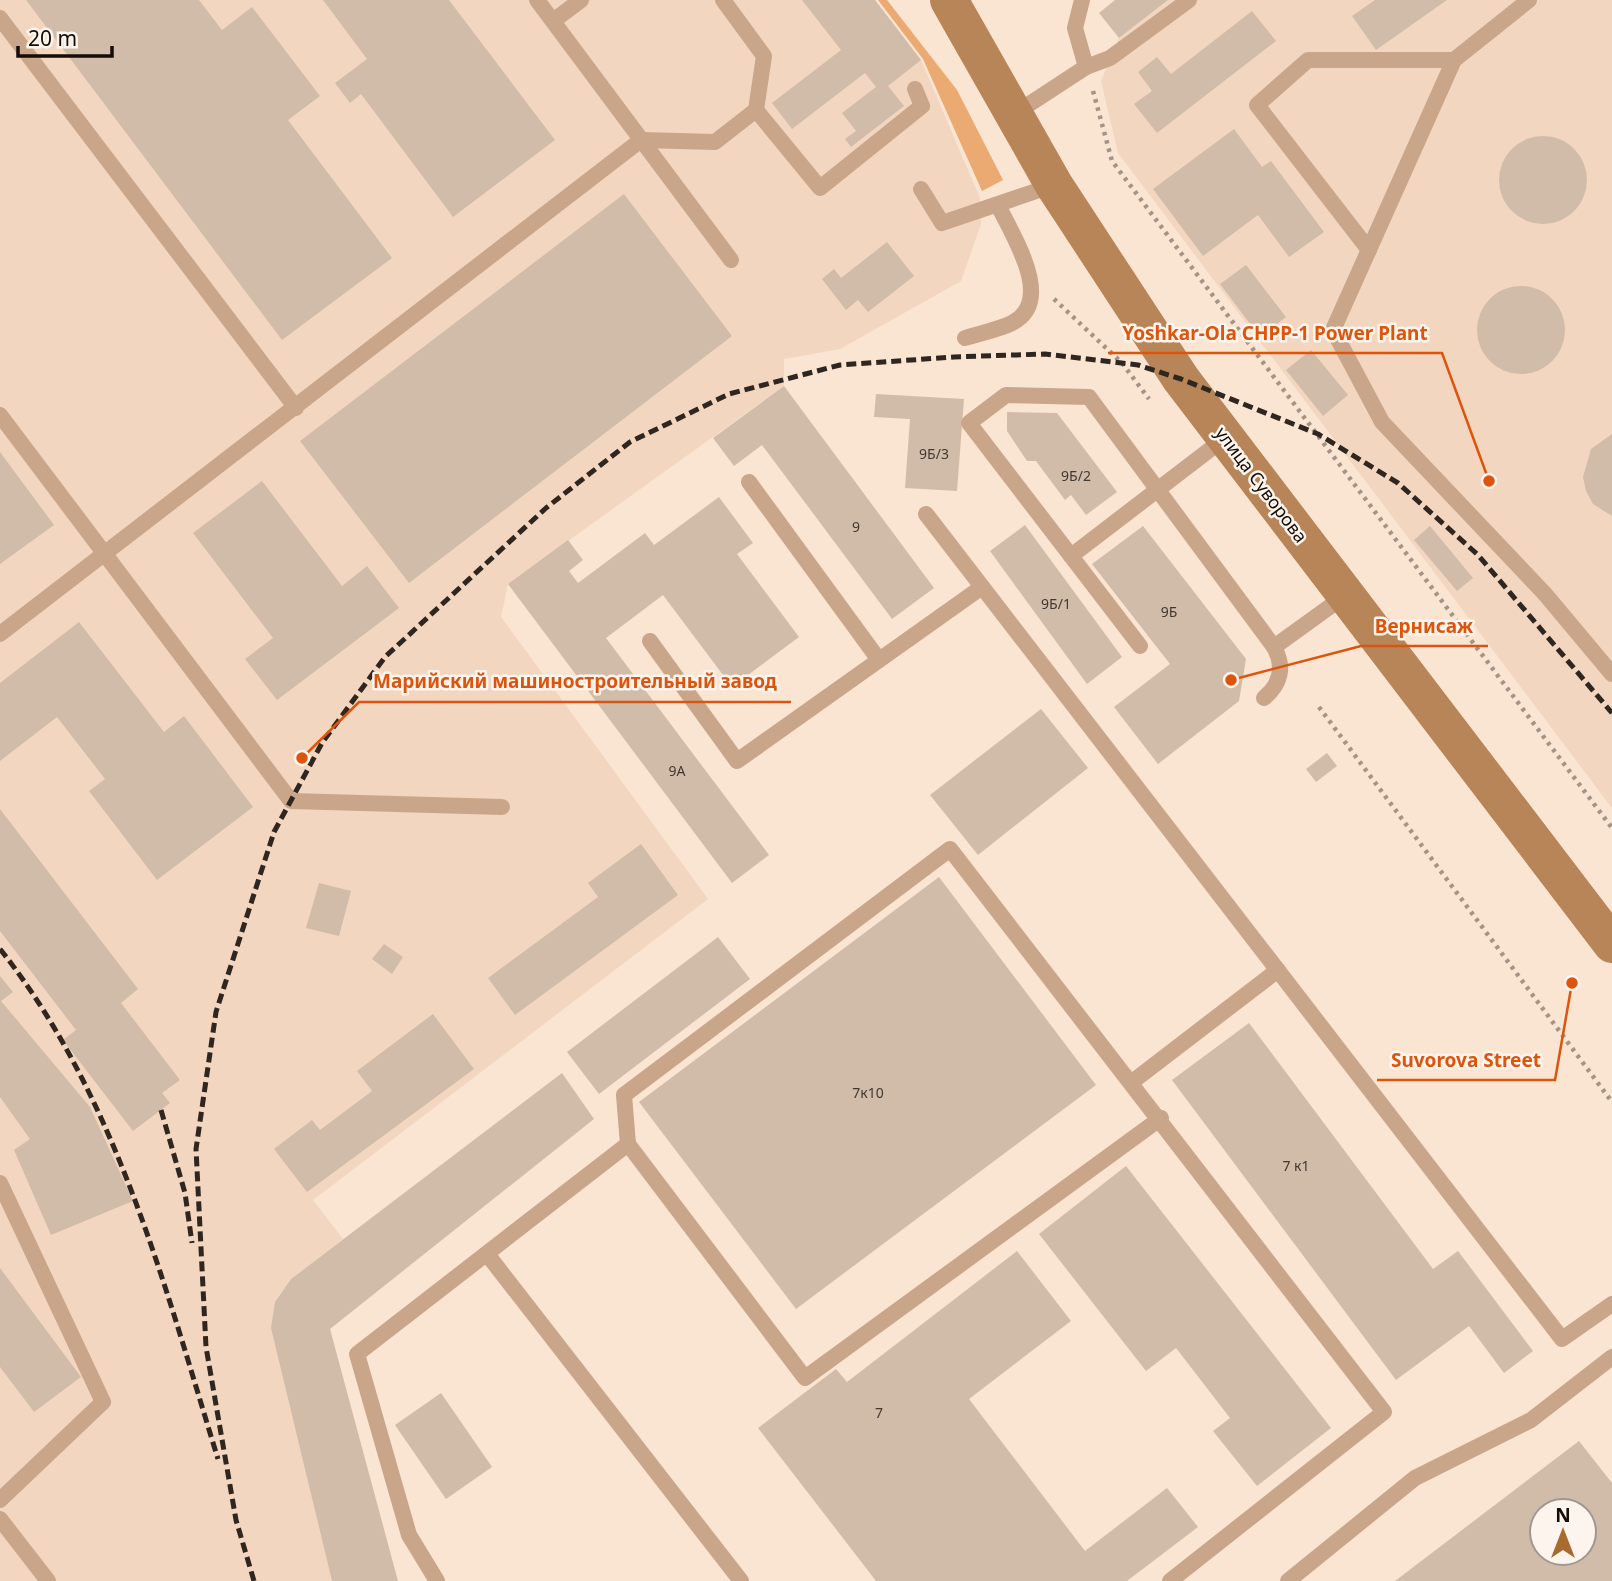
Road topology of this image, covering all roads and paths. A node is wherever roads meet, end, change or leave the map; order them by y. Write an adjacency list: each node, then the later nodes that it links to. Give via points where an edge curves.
1 (537, 0): 9 (lane)
2 (582, 0): 9 (lane)
3 (723, 0): 13 (lane, via 764,56)
4 (949, 0): 14 (main road, улица Суворова)
5 (1082, 0): 11 (lane, via 1074,28)
6 (1189, 0): 11 (lane, via 1110,58)
7 (1529, 0): 10 (lane)
8 (0, 18): 22 (lane)
9 (553, 21): 15 (lane)
10 (1454, 60): 19 (lane); 19 (lane, via 1308,60 1257,105)
11 (1086, 66): 14 (lane); 41 (path, via 1112,161)
12 (915, 89): 13 (lane, via 922,106 820,188)
13 (756, 110): 15 (lane, via 715,142)
14 (1014, 114): 16 (main road, улица Суворова)
15 (641, 140): 20 (lane); 22 (lane)
16 (1054, 185): 18 (lane); 24 (main road, улица Суворова)
17 (921, 189): 18 (lane, via 942,223)
18 (998, 205): 21 (lane, via 1031,277 1032,297 1022,316 1012,323)
19 (1369, 250): 37 (lane, via 1334,330 1381,422 1545,594)
20 (731, 260)
21 (965, 338)
22 (296, 408): 28 (lane)
23 (0, 415): 28 (lane)
24 (1225, 438): 26 (lane); 31 (main road, улица Суворова)
25 (749, 482): 36 (lane)
26 (1157, 489): 29 (lane); 29 (lane, via 1089,397 1006,395 969,423); 35 (lane)
27 (926, 514): 30 (lane)
28 (104, 554): 32 (lane); 40 (lane, via 291,801)
29 (1071, 556): 34 (lane)
30 (982, 587): 36 (lane); 43 (lane)
31 (1346, 595): 35 (lane); 42 (main road, улица Суворова)
32 (0, 634)
33 (650, 641): 36 (lane, via 737,761)
34 (1140, 646)
35 (1274, 647): 38 (lane, via 1280,676)
36 (879, 660)
37 (1612, 673)
38 (1264, 698)
39 (1319, 707): 45 (path)
40 (502, 807)
41 (1612, 828)
42 (1612, 944)
43 (1278, 970): 44 (lane); 50 (lane, via 1562,1339)
44 (1132, 1082): 46 (lane); 47 (lane, via 950,849 624,1095)
45 (1612, 1102)
46 (1161, 1118): 47 (lane, via 805,1378); 57 (lane, via 1384,1412)
47 (628, 1144): 49 (lane)
48 (0, 1184): 52 (lane, via 103,1402)
49 (487, 1254): 55 (lane, via 357,1354 410,1535); 56 (lane)
50 (1612, 1304)
51 (1612, 1357): 58 (lane, via 1531,1420 1415,1478)
52 (0, 1500)
53 (0, 1519): 54 (lane)
54 (48, 1581)
55 (437, 1581)
56 (741, 1581)
57 (1170, 1581)
58 (1288, 1581)

